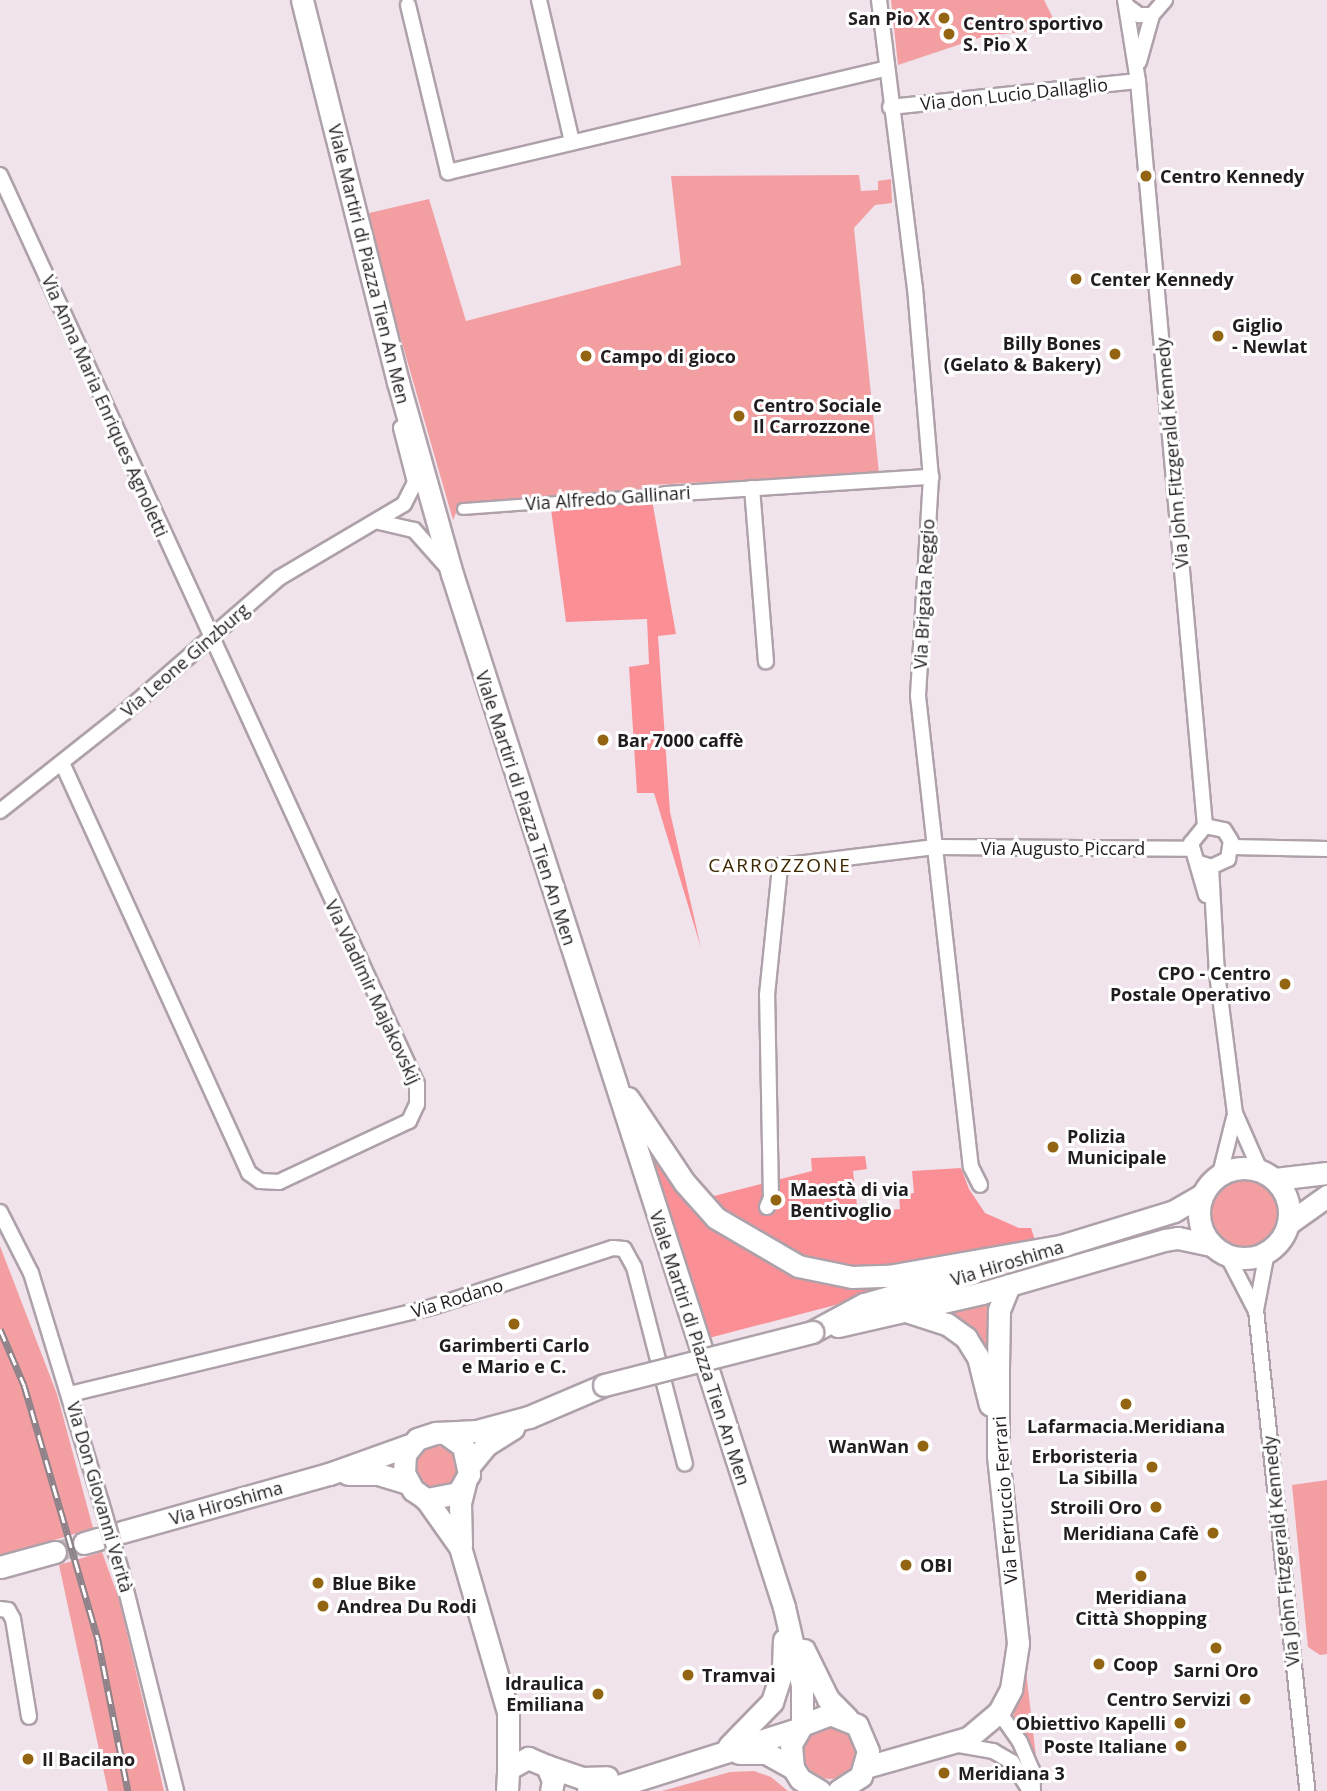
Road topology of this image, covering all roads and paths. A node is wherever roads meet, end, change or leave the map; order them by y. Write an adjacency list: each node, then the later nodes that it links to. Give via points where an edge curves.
1 (302, 0): 13 (main road, Viale Martiri di Piazza Tien An Men)
2 (539, 0): 11 (street)
3 (879, 0): 8 (street, Via Brigata Reggio)
4 (1165, 0): 7 (street, Via John Fitzgerald Kennedy)
5 (1127, 4): 7 (street, Via John Fitzgerald Kennedy, via 1139,15); 9 (street, Via John Fitzgerald Kennedy)
6 (408, 5): 11 (street, via 448,172)
7 (1152, 15): 9 (street, Via John Fitzgerald Kennedy, via 1140,46)
8 (884, 69): 10 (street, Via Brigata Reggio); 11 (street)
9 (1138, 81): 10 (street, Via don Lucio Dallaglio); 24 (street, Via John Fitzgerald Kennedy)
10 (890, 107): 14 (street, Via Brigata Reggio, via 915,288)
11 (572, 142)
12 (0, 175): 20 (street, Via Anna Maria Enriques Agnoletti)
13 (398, 382): 18 (street, Via Leone Ginzburg, via 401,431 415,482 404,504); 19 (main road, Viale Martiri di Piazza Tien An Men)
14 (931, 477): 15 (street, Via Alfredo Gallinari); 25 (street, Via Brigata Reggio, via 918,696)
15 (752, 488): 16 (street, Via Alfredo Gallinari); 21 (street)
16 (665, 494): 17 (street, Via Alfredo Gallinari)
17 (463, 509)
18 (379, 522): 19 (street, via 414,530); 20 (street, Via Leone Ginzburg, via 339,539 279,578)
19 (453, 574): 30 (main road, Viale Martiri di Piazza Tien An Men)
20 (209, 638): 22 (street, Via Leone Ginzburg); 22 (street, Via Vladimir Majakovskij, via 417,1084 417,1104 409,1121 279,1182 260,1181 249,1173)
21 (766, 662)
22 (63, 764): 23 (street, Via Leone Ginzburg)
23 (0, 811)
24 (1205, 826): 26 (street, via 1224,830); 27 (street, via 1192,837)
25 (935, 847): 27 (street, Via Augusto Piccard); 35 (street, Via Brigata Reggio, via 971,1167); 38 (street, Via Augusto Piccard, via 780,866 767,995 771,1198)
26 (1232, 847): 28 (street); 29 (street, via 1228,859)
27 (1190, 849): 29 (street)
28 (1327, 849)
29 (1205, 865): 31 (street)
30 (611, 1070): 41 (main road, via 655,1142 716,1218 798,1266 852,1277 888,1276); 62 (main road, Viale Martiri di Piazza Tien An Men)
31 (1235, 1113): 33 (street); 34 (street)
32 (1327, 1173): 34 (main road)
33 (1220, 1174): 34 (main road, via 1233,1168); 36 (main road, Via Hiroshima)
34 (1268, 1174): 40 (main road, via 1288,1199)
35 (980, 1185)
36 (1202, 1195): 41 (main road, Via Hiroshima, via 1174,1211); 42 (main road, via 1199,1221)
37 (1327, 1196): 40 (main road)
38 (767, 1207)
39 (0, 1212): 48 (street, Via Don Giovanni Verità, via 31,1273)
40 (1289, 1223): 43 (main road, via 1281,1240)
41 (1065, 1245): 47 (main road, Via Hiroshima, via 864,1304)
42 (1220, 1250): 43 (main road, Via Hiroshima, via 1247,1258); 44 (main road, Via Hiroshima, via 1178,1238); 45 (street, Via John Fitzgerald Kennedy)
43 (1267, 1252): 45 (street, Via John Fitzgerald Kennedy)
44 (1009, 1285): 46 (main road, Via Hiroshima); 52 (main road, Via Ferruccio Ferrari, via 999,1310)
45 (1256, 1310): 84 (street, Via John Fitzgerald Kennedy)
46 (904, 1311): 47 (main road, Via Hiroshima); 52 (main road, Via Hiroshima, via 947,1324 973,1347 987,1391)
47 (811, 1332): 49 (main road, Via Hiroshima, bridge, via 604,1385)
48 (70, 1394): 53 (street, Via Rodano, via 299,1342 432,1307 602,1251 624,1249 634,1266); 79 (street, Via Don Giovanni Verità, bridge, via 122,1574)
49 (529, 1417): 50 (main road, Via Hiroshima); 55 (main road, Via Hiroshima, via 486,1445)
50 (446, 1434): 51 (main road, Via Hiroshima, via 426,1434); 55 (main road, via 463,1446)
51 (410, 1446): 54 (main road, Via Hiroshima); 56 (main road, via 403,1464)
52 (998, 1455): 65 (main road, Via Ferruccio Ferrari, via 1017,1643 1014,1678)
53 (685, 1464)
54 (329, 1474): 56 (main road, Via Hiroshima, via 379,1474); 58 (main road, Via Hiroshima)
55 (467, 1474): 57 (main road, Via Hiroshima, via 448,1498); 59 (main road, Via Hiroshima, via 460,1503)
56 (407, 1483): 57 (main road, Via Hiroshima)
57 (426, 1499): 59 (main road, Via Hiroshima)
58 (122, 1532)
59 (460, 1547): 64 (main road, Via Hiroshima)
60 (55, 1552): 61 (main road)
61 (0, 1567)
62 (784, 1606): 67 (main road, Viale Martiri di Piazza Tien An Men, via 818,1683); 68 (main road, Viale Martiri di Piazza Tien An Men, via 804,1698); 72 (main road, via 783,1668 772,1702)
63 (0, 1609): 66 (street, via 8,1610 13,1619)
64 (508, 1712): 73 (main road, Via Hiroshima); 77 (main road, Via Hiroshima)
65 (999, 1712): 70 (main road, Via Ferruccio Ferrari, via 980,1731); 83 (street, via 1025,1754)
66 (29, 1717)
67 (847, 1718): 68 (main road, via 820,1715); 69 (main road, Viale Martiri di Piazza Tien An Men)
68 (800, 1727): 72 (main road); 74 (main road, Viale Martiri di Piazza Tien An Men, via 791,1744)
69 (864, 1735): 71 (main road); 76 (main road, via 868,1751)
70 (954, 1745): 71 (main road); 83 (street, via 993,1751 1012,1762)
71 (912, 1752): 76 (main road)
72 (719, 1754): 74 (main road, via 766,1753); 75 (main road)
73 (542, 1763): 75 (main road, via 582,1779); 77 (main road, via 521,1759); 80 (main road, via 553,1781)
74 (793, 1768): 78 (main road)
75 (637, 1777): 81 (main road)
76 (863, 1778): 82 (main road)
77 (504, 1783)
78 (815, 1790)
79 (176, 1791)
80 (551, 1791)
81 (588, 1791)
82 (838, 1791)
83 (1032, 1791)
84 (1307, 1791)

